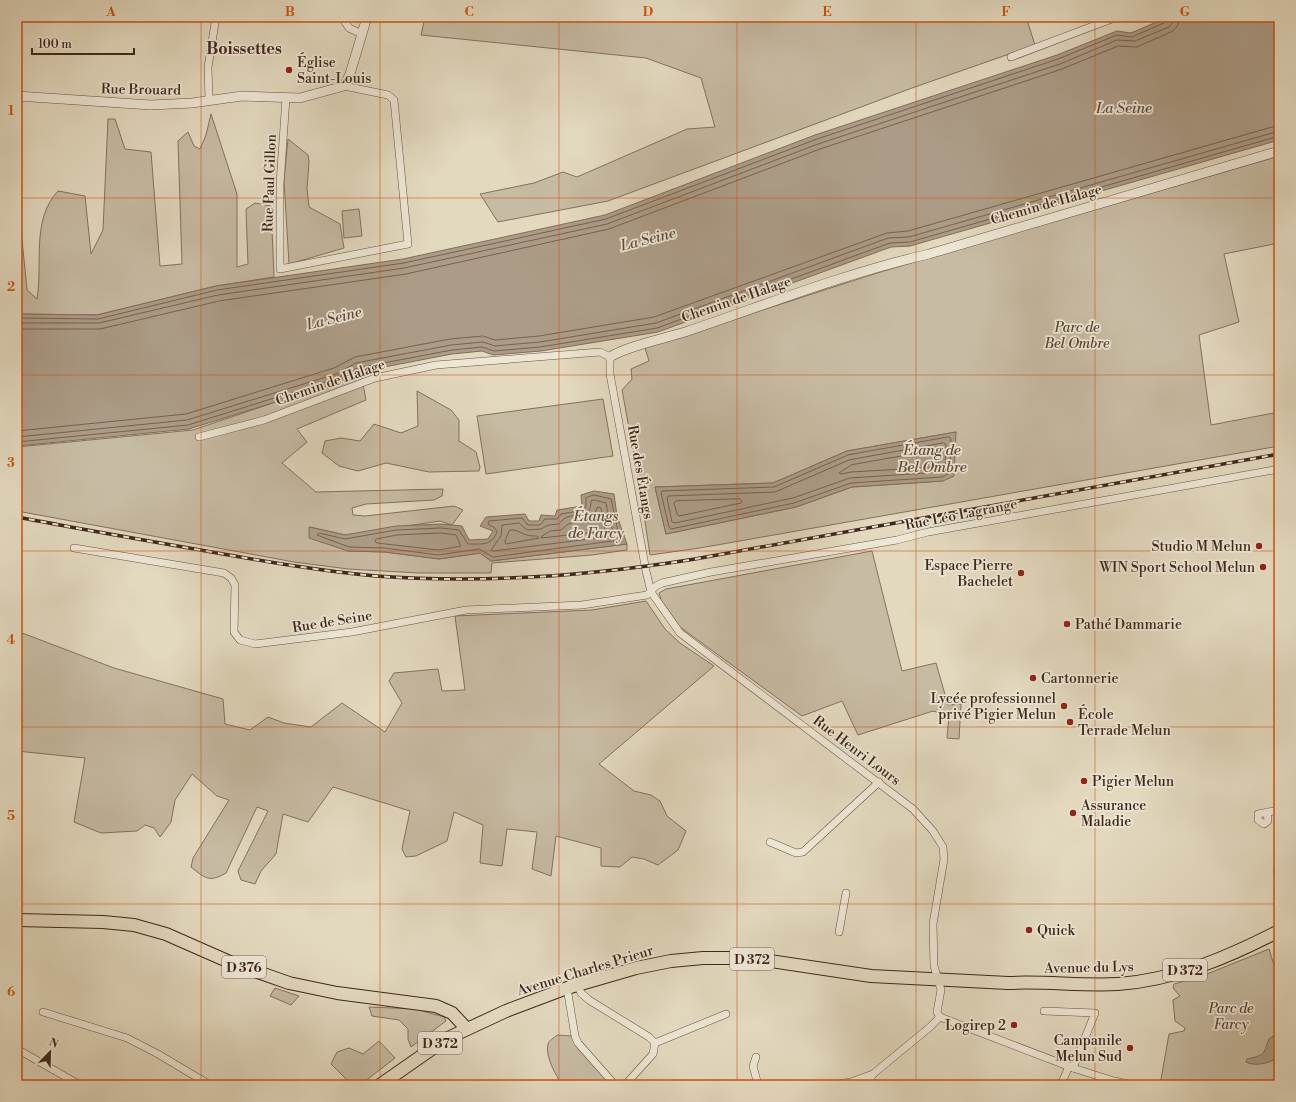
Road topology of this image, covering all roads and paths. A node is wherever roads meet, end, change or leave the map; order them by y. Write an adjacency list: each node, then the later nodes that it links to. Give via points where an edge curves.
1 (216, 17): 10 (street, via 208,67)
2 (342, 17): 5 (street, via 349,28)
3 (367, 17): 5 (street)
4 (1118, 17): 6 (street)
5 (362, 34): 7 (street)
6 (1011, 57)
7 (344, 86): 9 (street, via 310,97); 9 (street, Rue Paul Gillon, via 388,95 394,100 408,244 280,269 280,184)
8 (17, 96): 10 (street, Rue Brouard, via 151,105)
9 (286, 98): 10 (street, Rue Brouard, via 263,96)
10 (209, 100)
11 (1279, 151): 12 (street, Chemin de Halage, via 929,254 881,265 662,339 618,351)
12 (610, 357): 13 (street, Chemin de Halage, via 600,352 436,365 375,378 264,420); 16 (street, Rue des Étangs, via 610,374)
13 (199, 436)
14 (1279, 469): 16 (street, Rue Léo Lagrange, via 711,572 662,583)
15 (74, 548): 16 (street, Rue de Seine, via 224,573 235,585 234,632 240,640 255,644 352,632 466,610 582,604 646,595)
16 (651, 592): 17 (street, Rue Henri Lours, via 680,633)
17 (879, 782): 20 (street, via 803,852 796,853); 27 (street, Rue Henri Lours, via 913,809 943,847 944,859 933,924 934,966)
18 (1279, 810): 19 (street)
19 (1267, 812)
20 (770, 842)
21 (1279, 868): 22 (street)
22 (1279, 881)
23 (846, 892): 26 (street)
24 (17, 920): 33 (main road, D 376, via 115,922 134,925 166,934 232,963 288,983 337,993 436,1006 452,1013)
25 (1279, 931): 27 (main road, Avenue du Lys / D 372, via 1210,962 1163,977 1132,983 1085,985)
26 (839, 932)
27 (939, 980): 28 (main road, Avenue Charles Prieur / D 372, via 871,976 766,960 712,958 662,962); 32 (street, Rue Henri Lours, via 941,993 937,1012)
28 (572, 987): 33 (main road, Avenue Charles Prieur / D 372); 34 (street, via 649,1037); 43 (street, via 575,1036 578,1043)
29 (1044, 1011): 37 (street, via 1094,1013)
30 (43, 1012): 41 (street, via 127,1038)
31 (726, 1014): 34 (street)
32 (940, 1017): 37 (street); 38 (street)
33 (466, 1028): 42 (main road, Avenue Charles Prieur / D 372, via 442,1041)
34 (655, 1044): 44 (street, via 653,1054)
35 (17, 1049): 40 (street)
36 (756, 1058): 45 (street, via 753,1066)
37 (1071, 1067): 48 (street); 49 (street)
38 (873, 1074): 39 (street); 47 (street)
39 (861, 1078): 46 (street); 47 (street)
40 (80, 1085)
41 (210, 1085)
42 (380, 1085)
43 (615, 1085)
44 (624, 1085)
45 (758, 1085)
46 (831, 1085)
47 (867, 1085)
48 (1061, 1085)
49 (1133, 1085)

